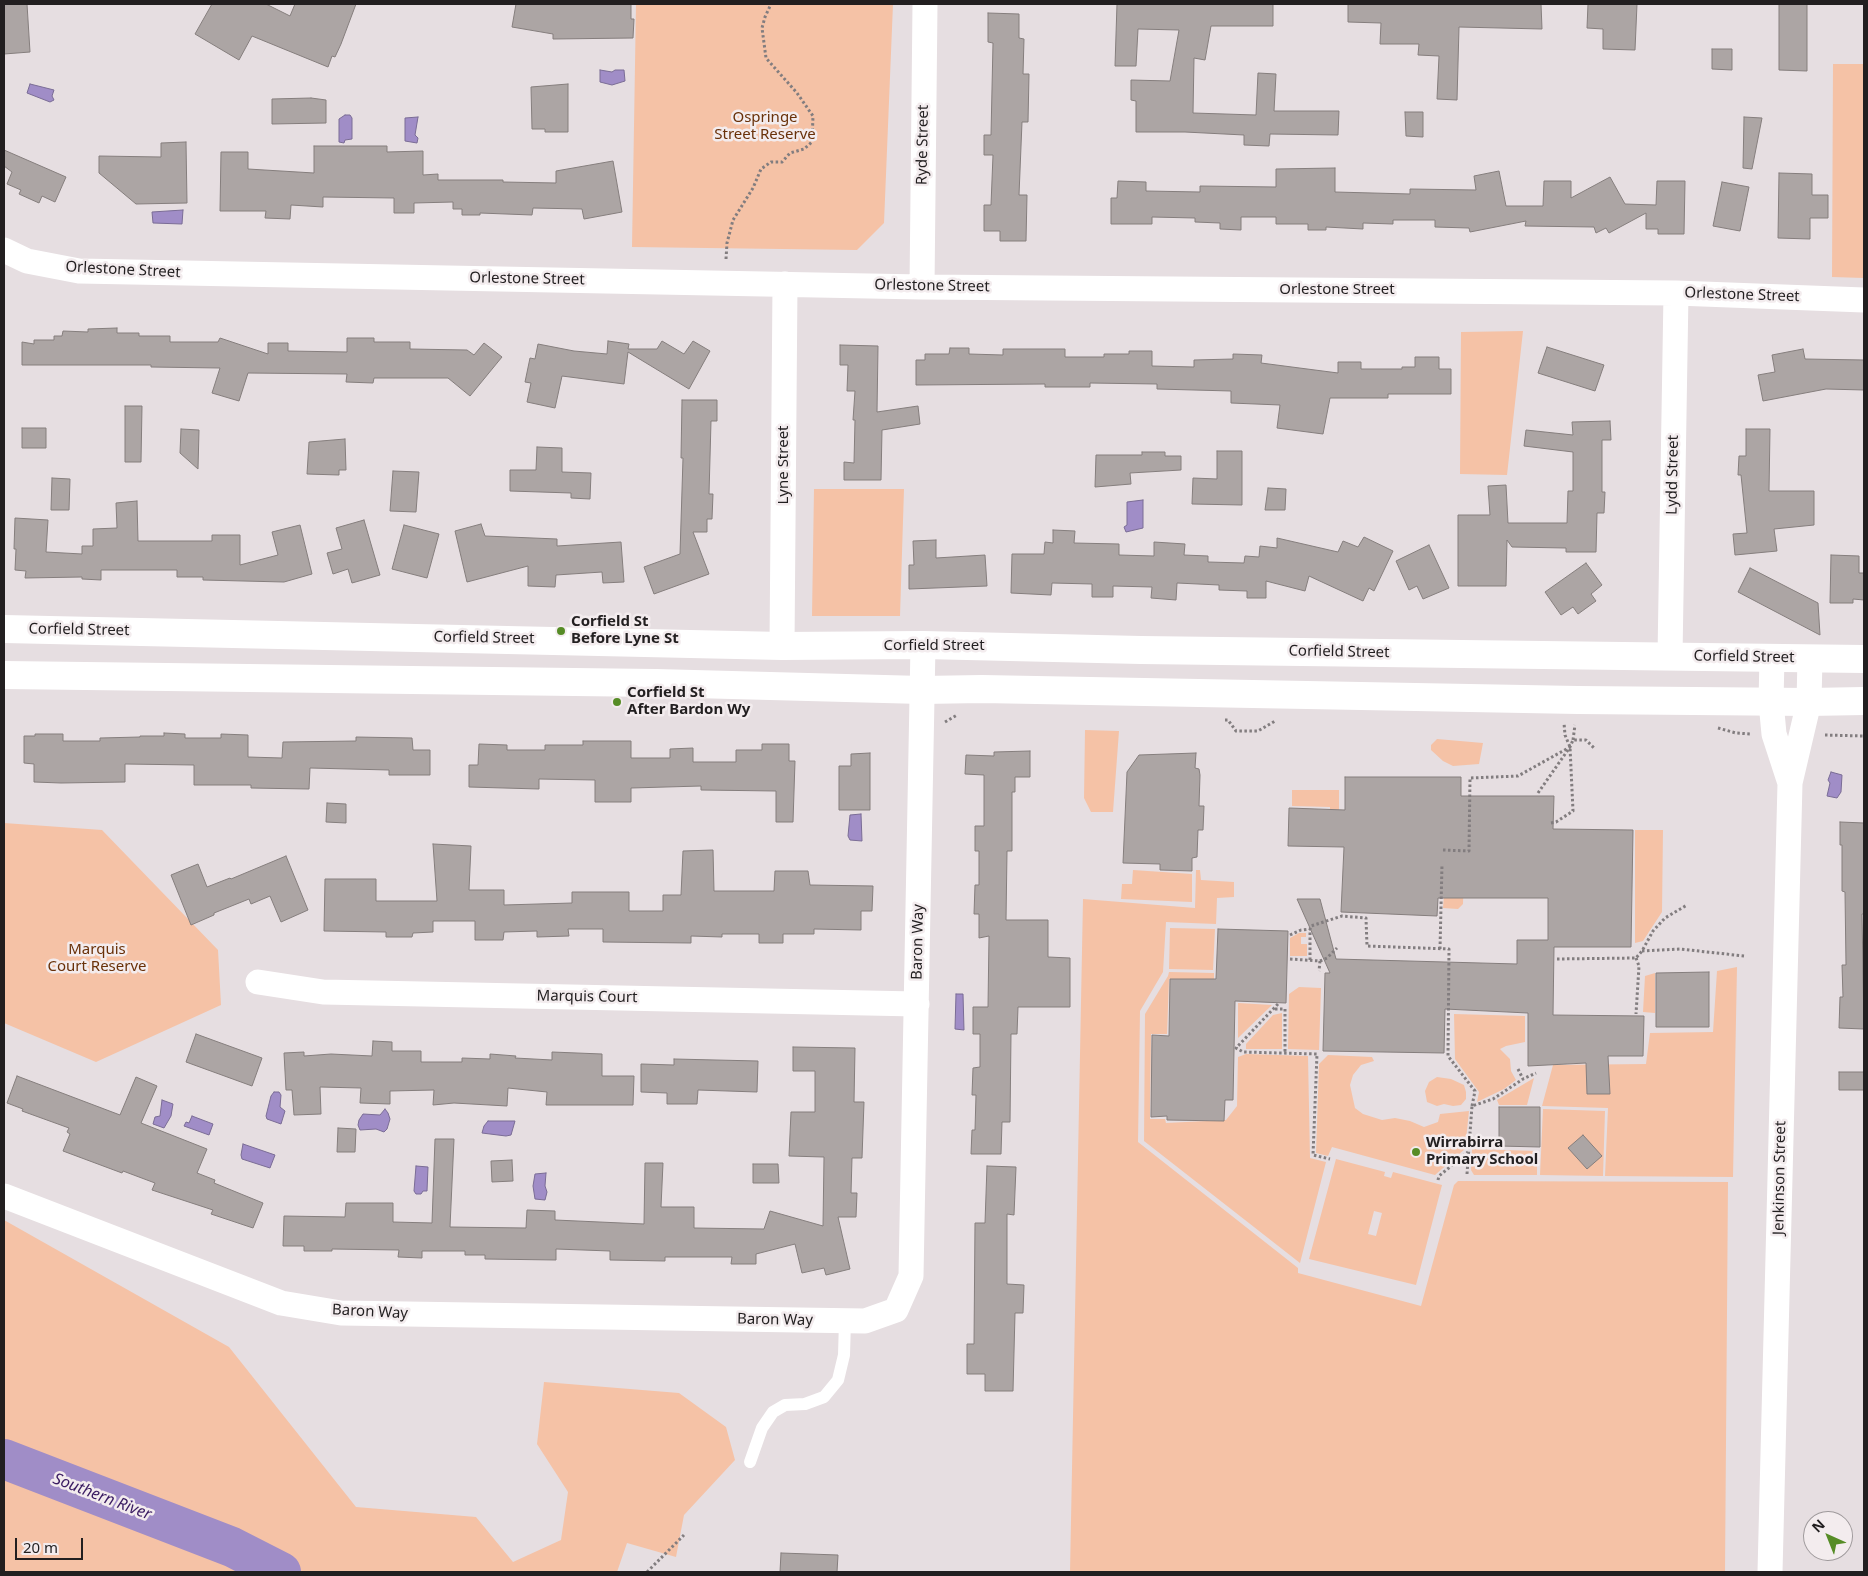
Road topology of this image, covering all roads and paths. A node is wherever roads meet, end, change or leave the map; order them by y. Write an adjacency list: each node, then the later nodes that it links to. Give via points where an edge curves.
1 (771, 4): 4 (path, via 762,28 766,58 814,116 812,142 804,149 790,153 782,162 771,162 761,169 733,220 727,243)
2 (925, 4): 6 (street, Ryde Street)
3 (4, 250): 4 (street, Orlestone Street, via 27,261 78,271)
4 (725, 283): 5 (street, Orlestone Street)
5 (785, 284): 6 (street, Orlestone Street); 11 (street, Lyne Street)
6 (922, 287): 7 (street, Orlestone Street)
7 (1676, 293): 8 (street, Orlestone Street); 12 (street, Lydd Street)
8 (1864, 300)
9 (4, 629): 11 (main road, Corfield Street)
10 (923, 645): 11 (main road, Corfield Street); 12 (main road, Corfield Street); 17 (street, Baron Way)
11 (782, 646)
12 (1670, 656): 13 (main road, Corfield Street)
13 (1772, 658): 14 (main road, Corfield Street); 19 (street, Jenkinson Street)
14 (1810, 658): 15 (main road, Corfield Street); 20 (street, Jenkinson Street)
15 (1864, 659)
16 (4, 675): 17 (main road)
17 (922, 690): 19 (main road, via 982,688); 49 (street, Baron Way)
18 (1864, 701): 20 (main road)
19 (1771, 702): 20 (main road); 30 (street, Jenkinson Street, via 1774,734)
20 (1809, 702): 30 (street, Jenkinson Street)
21 (965, 715): 25 (path, via 956,715)
22 (1218, 720): 26 (path, via 1228,720 1236,731)
23 (1576, 722): 27 (path)
24 (1564, 723): 28 (path, via 1564,735)
25 (943, 724)
26 (1250, 731)
27 (1573, 740): 28 (path); 29 (path, via 1586,740)
28 (1570, 747): 31 (path); 32 (path, via 1573,811); 33 (path, via 1518,776 1470,778 1469,851)
29 (1594, 748)
30 (1790, 783): 67 (street, Jenkinson Street)
31 (1538, 793)
32 (1551, 823)
33 (1442, 850)
34 (1442, 864): 39 (path)
35 (1687, 905): 40 (path, via 1665,918 1652,931)
36 (1310, 929): 37 (path); 39 (path, via 1342,916 1366,918 1367,946); 45 (path)
37 (1290, 935)
38 (1338, 948): 46 (path)
39 (1440, 949): 57 (path, via 1449,949 1448,1056 1475,1091)
40 (1642, 951): 41 (path, via 1680,949); 42 (path)
41 (1744, 956)
42 (1636, 958): 43 (path); 52 (path, via 1639,966)
43 (1557, 959)
44 (1290, 960): 45 (path)
45 (1310, 960): 46 (path)
46 (1320, 961): 47 (path)
47 (1320, 971)
48 (258, 982): 49 (street, Marquis Court, via 323,992)
49 (917, 1004): 63 (street, Baron Way, via 911,1276 896,1310 865,1322)
50 (1278, 1004): 51 (path)
51 (1274, 1009): 53 (path, via 1285,1009); 53 (path, via 1236,1048 1244,1052)
52 (1636, 1014)
53 (1285, 1052): 59 (path, via 1317,1054 1313,1155)
54 (1518, 1069): 56 (path)
55 (1536, 1073): 56 (path)
56 (1523, 1079): 57 (path, via 1493,1099)
57 (1472, 1106): 58 (path)
58 (1468, 1152): 60 (path); 61 (path)
59 (1330, 1159)
60 (1467, 1174)
61 (1438, 1180)
62 (4, 1196): 63 (street, Baron Way, via 281,1303 341,1313)
63 (845, 1321): 64 (lane, via 844,1356 838,1380 824,1397 806,1404 785,1405 773,1412 762,1428)
64 (750, 1462)
65 (684, 1535): 66 (path)
66 (647, 1572)
67 (1770, 1572)

